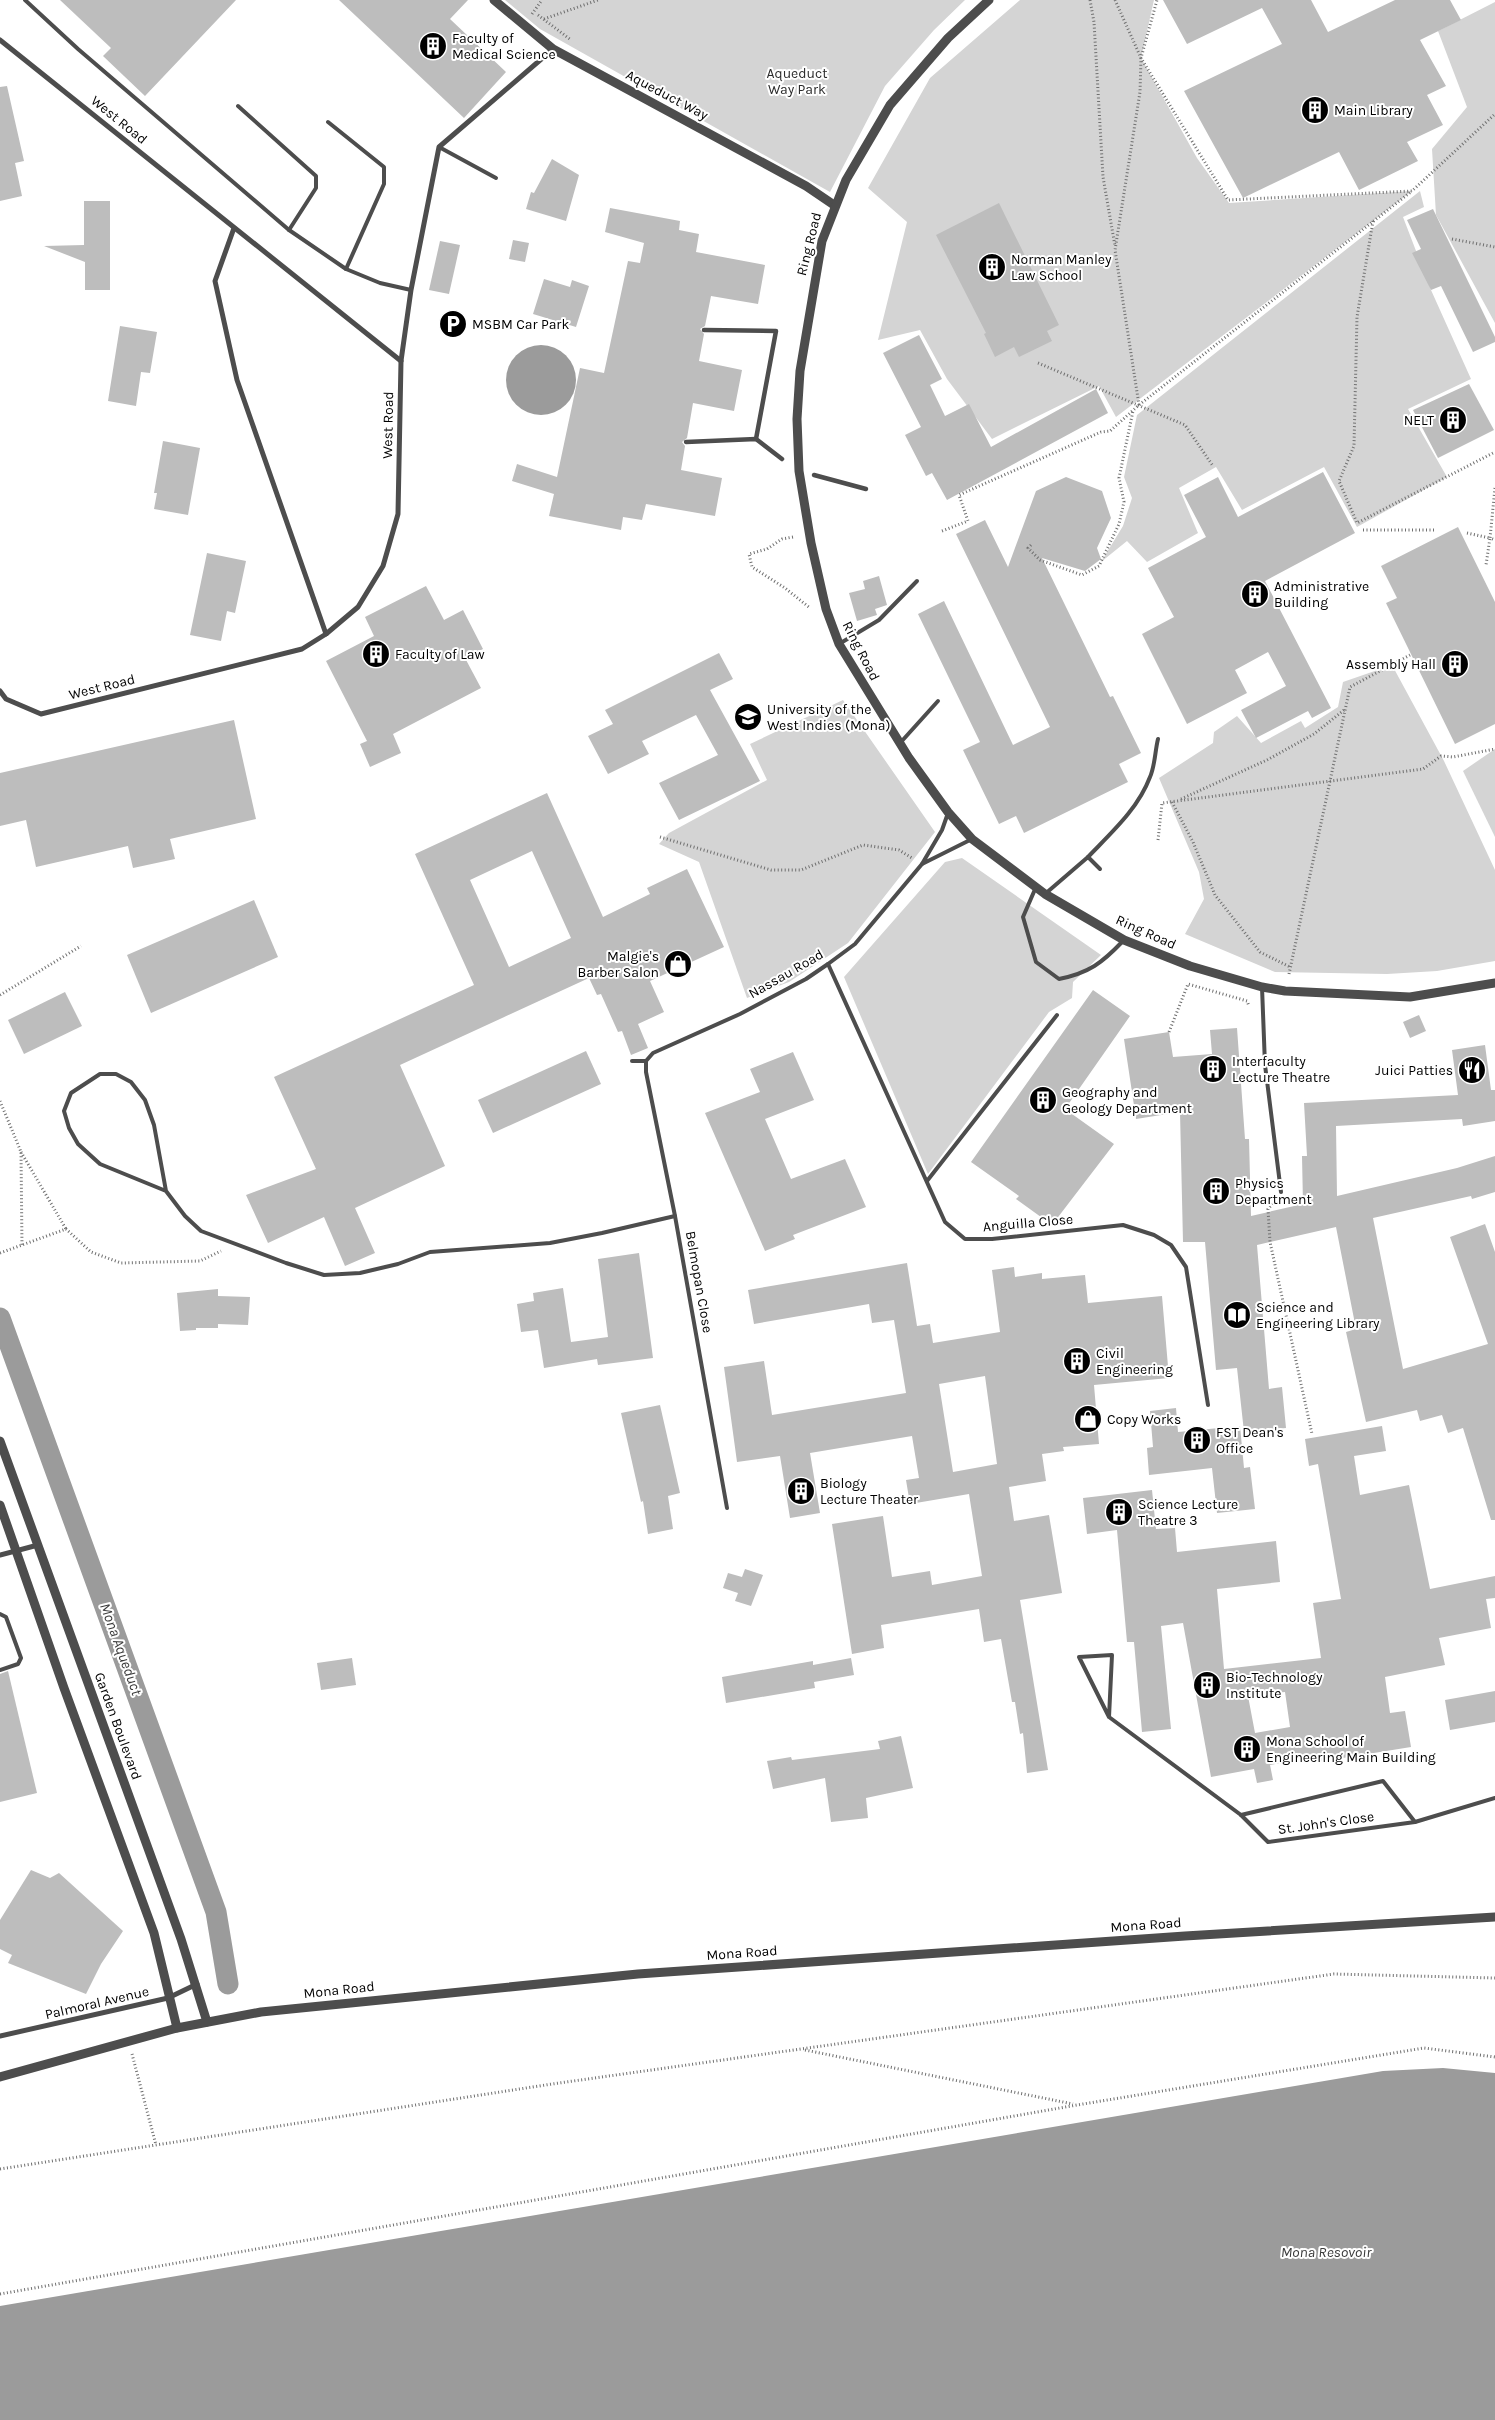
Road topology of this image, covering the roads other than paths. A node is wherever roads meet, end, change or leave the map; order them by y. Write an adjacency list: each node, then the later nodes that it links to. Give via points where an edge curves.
1 (25, 0): 12 (lane, via 78,50)
2 (494, 0): 5 (street, Aqueduct Way)
3 (989, 0): 10 (street, Ring Road, via 948,38 890,106)
4 (0, 40): 11 (street, West Road)
5 (553, 49): 8 (street); 10 (street, Aqueduct Way, via 806,186)
6 (238, 106): 12 (lane, via 316,176 316,188)
7 (328, 122): 13 (lane, via 384,166 384,184)
8 (439, 147): 9 (lane); 14 (street)
9 (496, 178)
10 (834, 205): 24 (street, Ring Road, via 822,240 815,277 800,371 797,418 799,471 811,543 826,609)
11 (234, 228): 16 (street, West Road); 23 (street, via 215,281 237,380)
12 (289, 230): 13 (lane)
13 (346, 269): 14 (lane, via 380,283)
14 (411, 290): 16 (street)
15 (704, 330): 17 (street, via 776,331)
16 (401, 361): 23 (street, West Road, via 398,514 383,566 358,607)
17 (756, 439): 18 (street); 19 (street)
18 (686, 442)
19 (782, 459)
20 (814, 475): 21 (street)
21 (866, 488)
22 (917, 581): 24 (lane, via 879,620)
23 (326, 634): 25 (street, West Road, via 302,649 41,714 6,699)
24 (839, 644): 28 (street, Ring Road)
25 (0, 691)
26 (938, 701): 28 (lane)
27 (1158, 739): 31 (lane, via 1151,776 1141,797)
28 (900, 744): 29 (street, Ring Road)
29 (948, 812): 30 (street, Ring Road); 32 (lane, via 942,830)
30 (972, 838): 32 (lane); 34 (street, Ring Road)
31 (1088, 857): 33 (lane); 35 (lane)
32 (922, 864): 37 (lane, Nassau Road, via 855,944)
33 (1100, 869)
34 (1036, 887): 35 (street, Ring Road); 36 (lane, via 1023,917 1036,962 1059,980 1082,975 1110,955)
35 (1046, 894): 36 (street, Ring Road)
36 (1124, 940): 39 (street, Ring Road, via 1190,966)
37 (828, 964): 42 (lane, Nassau Road, via 740,1014 653,1053); 43 (lane, Anguilla Close)
38 (1495, 983): 39 (street, Ring Road, via 1410,997)
39 (1262, 987): 45 (lane, via 1265,1065)
40 (1056, 1015): 43 (lane)
41 (632, 1060): 42 (lane)
42 (646, 1061): 46 (lane, Belmopan Close)
43 (927, 1181): 47 (lane, Anguilla Close, via 945,1222 965,1239 1123,1225 1154,1235 1171,1245 1186,1268)
44 (166, 1191): 44 (lane, via 154,1125 144,1100 131,1082 116,1074 100,1074 71,1093 64,1111 78,1144 100,1164); 46 (lane, via 201,1231 324,1274 360,1273 430,1252 550,1242 602,1234)
45 (1281, 1192)
46 (675, 1216): 50 (lane, Belmopan Close)
47 (1208, 1405)
48 (0, 1441): 51 (street, Garden Boulevard)
49 (0, 1505): 52 (street)
50 (728, 1508)
51 (38, 1545): 52 (street); 61 (street, Garden Boulevard)
52 (16, 1551): 53 (street); 62 (street, via 154,1933)
53 (0, 1555)
54 (0, 1614): 55 (lane, via 6,1617 21,1658 18,1664)
55 (0, 1670)
56 (1109, 1716): 56 (lane, St. John's Close, via 1096,1691 1079,1657 1112,1655); 58 (lane, St. John's Close)
57 (1495, 1798): 59 (lane, St. John's Close)
58 (1241, 1814): 59 (lane, St. John's Close, via 1268,1842); 59 (lane, via 1383,1781)
59 (1415, 1822)
60 (1495, 1917): 63 (street, Mona Road, via 638,1974 261,2012)
61 (197, 1984): 62 (street, Palmoral Avenue); 63 (street, Garden Boulevard)
62 (168, 1998): 64 (street); 65 (street, Palmoral Avenue)
63 (207, 2022): 64 (street, Mona Road)
64 (177, 2028): 66 (street, Mona Road)
65 (0, 2036)
66 (0, 2077)

